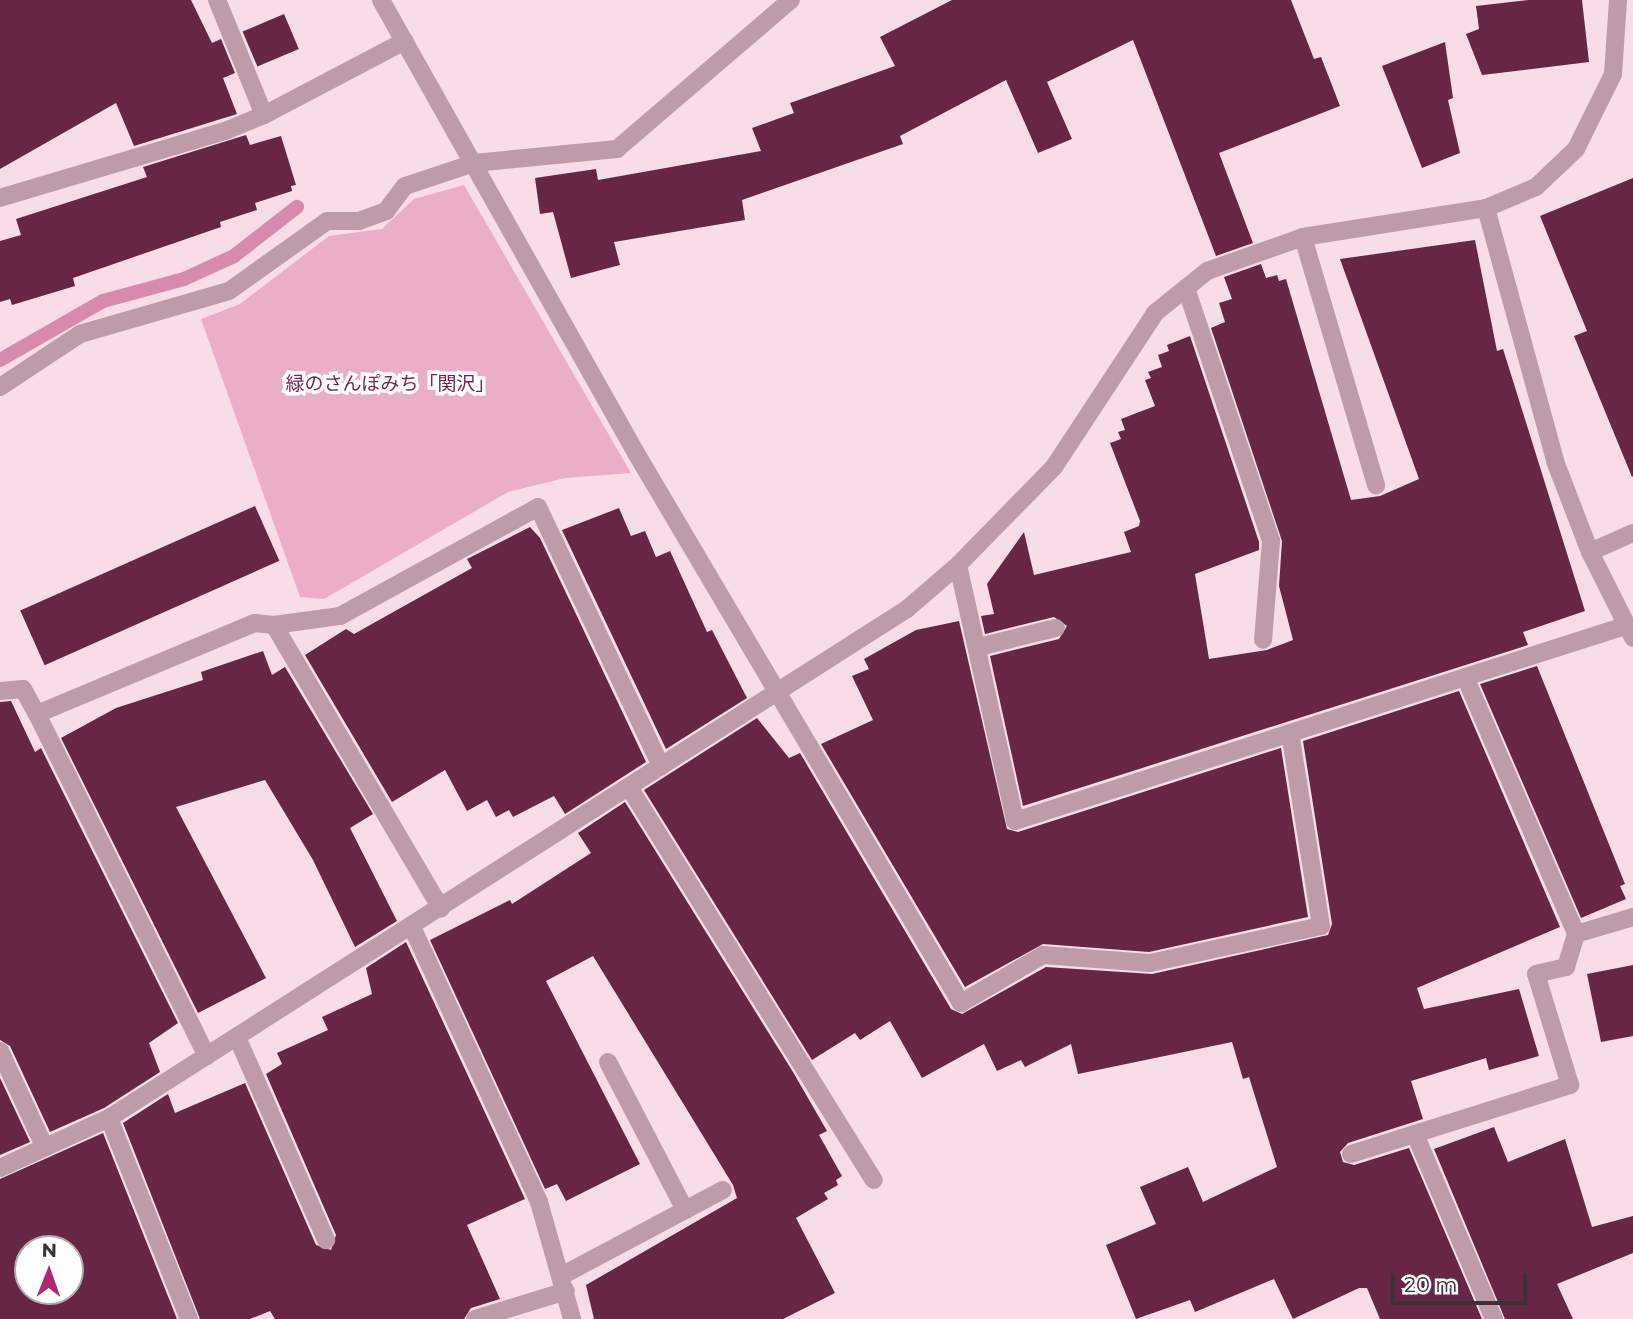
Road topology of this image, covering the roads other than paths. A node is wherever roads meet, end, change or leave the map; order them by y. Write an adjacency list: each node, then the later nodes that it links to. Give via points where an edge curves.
1 (217, 0): 6 (street)
2 (381, 0): 5 (street)
3 (791, 0): 7 (street, via 617,149)
4 (1618, 0): 9 (street, via 1613,74 1576,149 1536,187)
5 (405, 41): 6 (street); 7 (street)
6 (264, 115): 8 (street, via 225,131)
7 (474, 163): 12 (street, via 405,186 386,211 359,221 327,221 229,291 80,334); 24 (street)
8 (0, 198)
9 (1486, 208): 10 (street); 15 (street, via 1555,461)
10 (1303, 237): 11 (street, via 1208,271); 13 (street)
11 (1186, 288): 16 (street, via 1155,313 1054,467); 20 (street, via 1271,541)
12 (0, 387)
13 (1377, 485)
14 (1633, 533): 15 (street)
15 (1590, 552): 19 (street)
16 (958, 565): 21 (street); 24 (street, via 907,609)
17 (274, 625): 25 (street, via 255,623); 27 (street, via 340,616 538,507); 29 (street)
18 (1056, 628): 21 (street)
19 (1629, 632): 22 (street)
20 (1263, 639)
21 (979, 647): 26 (street, via 1015,821)
22 (1465, 677): 26 (street); 32 (street)
23 (0, 691): 25 (street, via 23,689)
24 (775, 693): 26 (street, via 961,1003 1043,955 1150,963 1321,926); 27 (street)
25 (37, 714): 35 (street)
26 (1290, 733)
27 (661, 766): 28 (street)
28 (629, 787): 29 (street); 42 (street)
29 (441, 908): 31 (street)
30 (1633, 918): 32 (street)
31 (412, 927): 33 (street); 46 (street, via 539,1202)
32 (1576, 934): 38 (street, via 1566,967 1536,974 1570,1085)
33 (237, 1037): 35 (street); 45 (street)
34 (0, 1051): 39 (street)
35 (207, 1056): 37 (street)
36 (608, 1062): 44 (street)
37 (108, 1118): 39 (street); 47 (street)
38 (1415, 1134): 40 (street); 50 (street)
39 (44, 1146): 41 (street)
40 (1351, 1154)
41 (0, 1168)
42 (874, 1180)
43 (723, 1190): 44 (street)
44 (685, 1210): 46 (street)
45 (326, 1240)
46 (564, 1283): 48 (street); 49 (street)
47 (189, 1319)
48 (475, 1319)
49 (572, 1319)
50 (1494, 1319)

